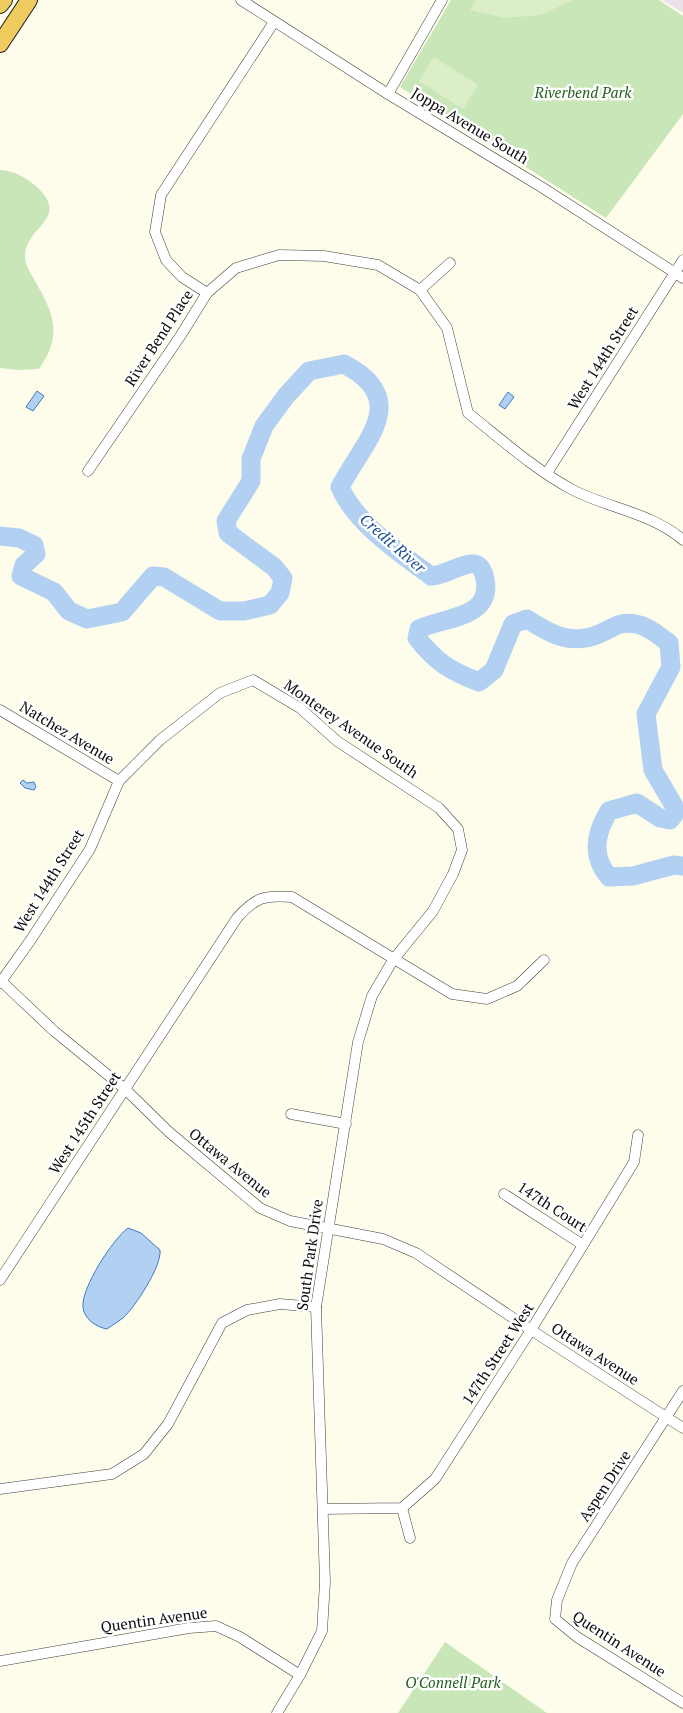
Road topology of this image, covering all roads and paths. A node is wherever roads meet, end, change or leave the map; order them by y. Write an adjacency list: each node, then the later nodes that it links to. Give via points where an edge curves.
1 (4, 0): 5 (highway)
2 (30, 0): 7 (highway)
3 (241, 0): 6 (street, Joppa Avenue South)
4 (442, 0): 8 (street)
5 (0, 5)
6 (274, 22): 8 (street, Joppa Avenue South); 13 (street, River Bend Place, via 161,195 155,232 166,260 182,277)
7 (0, 44)
8 (388, 94): 11 (street, Joppa Avenue South)
9 (683, 260): 11 (street, West 144th Street)
10 (450, 263): 12 (street)
11 (679, 276): 15 (street, West 144th Street)
12 (420, 290): 13 (street, via 378,265 324,256 279,255 236,268); 15 (street, via 448,328 468,413)
13 (207, 293): 14 (street, River Bend Place)
14 (88, 471)
15 (547, 473): 16 (street, via 600,503 628,510)
16 (682, 536)
17 (253, 680): 19 (street, West 144th Street, via 220,693 160,740); 20 (street, Monterey Avenue South, via 300,708 337,741 439,808 458,829)
18 (0, 710): 19 (street, Natchez Avenue)
19 (119, 781): 23 (street, West 144th Street, via 90,849)
20 (462, 850): 21 (street, South Park Drive, via 433,911)
21 (393, 960): 22 (street, via 452,994 487,999 517,986); 24 (street, West 145th Street, via 292,897 269,895 251,903 237,918); 26 (street, South Park Drive, via 372,996 358,1042)
22 (544, 960)
23 (0, 981): 24 (street, Ottawa Avenue, via 54,1031)
24 (125, 1089): 29 (street, Ottawa Avenue, via 169,1132 260,1208 290,1221); 31 (street, West 145th Street)
25 (291, 1114): 26 (street)
26 (346, 1124): 29 (street, South Park Drive)
27 (638, 1135): 30 (street, 147th Street West, via 634,1162)
28 (504, 1194): 30 (street, 147th Court)
29 (327, 1228): 32 (street, South Park Drive); 33 (street, Ottawa Avenue, via 383,1239 416,1252)
30 (583, 1245): 33 (street, 147th Street West)
31 (0, 1280)
32 (316, 1307): 37 (street, via 280,1304 247,1310 222,1323 168,1424 144,1454 112,1474); 39 (street, South Park Drive)
33 (531, 1330): 35 (street, Ottawa Avenue); 38 (street, 147th Street West, via 435,1479)
34 (683, 1391): 35 (street, Aspen Drive)
35 (666, 1418): 36 (street, Ottawa Avenue); 41 (street, Aspen Drive, via 572,1563)
36 (683, 1428)
37 (0, 1489)
38 (402, 1508): 39 (street); 40 (street)
39 (323, 1510): 43 (street, South Park Drive, via 325,1582 322,1631)
40 (410, 1538)
41 (557, 1600): 44 (street, Quentin Avenue, via 555,1619)
42 (0, 1661): 43 (street, Quentin Avenue, via 216,1626 240,1637)
43 (300, 1675): 45 (street, South Park Drive)
44 (683, 1704)
45 (277, 1713)

